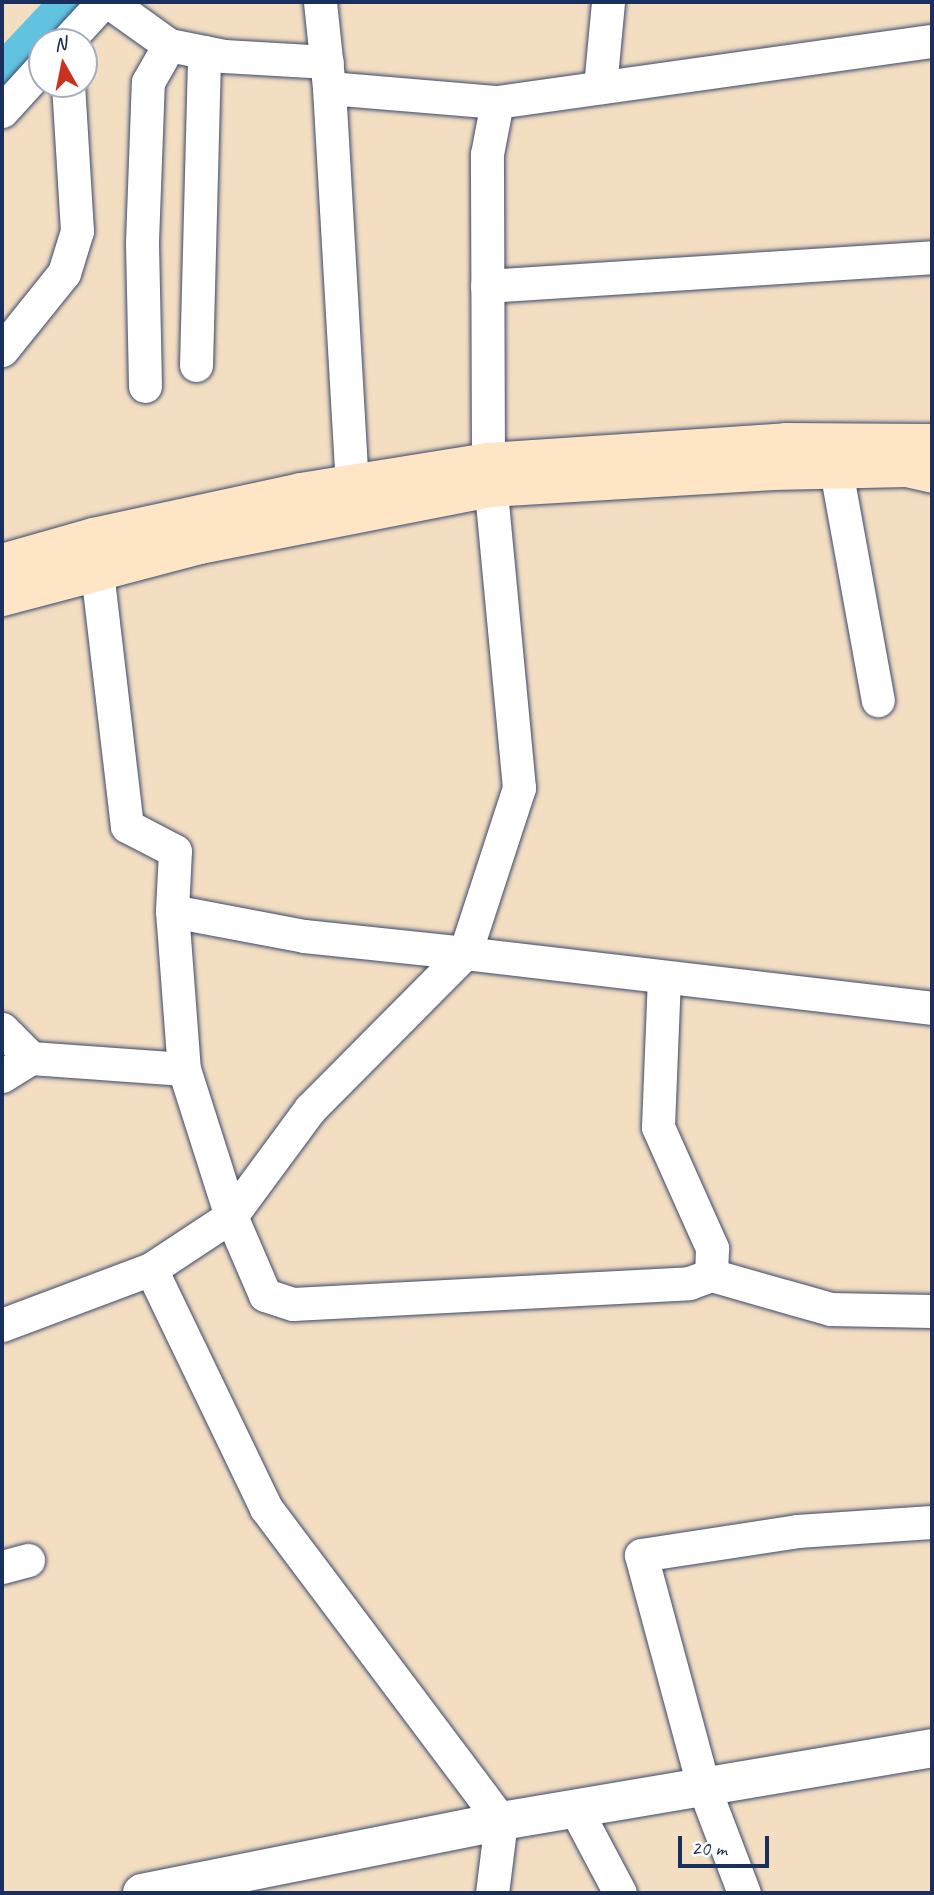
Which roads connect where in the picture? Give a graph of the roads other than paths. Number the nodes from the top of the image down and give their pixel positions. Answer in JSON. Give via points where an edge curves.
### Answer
{"nodes":[{"id":1,"x":103,"y":2,"type":"edge"},
{"id":2,"x":109,"y":2,"type":"edge"},
{"id":3,"x":320,"y":2,"type":"edge"},
{"id":4,"x":608,"y":2,"type":"edge"},
{"id":5,"x":79,"y":28,"type":"edge"},
{"id":6,"x":932,"y":41,"type":"edge"},
{"id":7,"x":169,"y":45,"type":"junction"},
{"id":8,"x":204,"y":52,"type":"junction"},
{"id":9,"x":328,"y":75,"type":"junction"},
{"id":10,"x":28,"y":82,"type":"edge"},
{"id":11,"x":600,"y":87,"type":"junction"},
{"id":12,"x":69,"y":98,"type":"edge"},
{"id":13,"x":497,"y":102,"type":"junction"},
{"id":14,"x":2,"y":111,"type":"edge"},
{"id":15,"x":932,"y":257,"type":"edge"},
{"id":16,"x":487,"y":286,"type":"junction"},
{"id":17,"x":2,"y":350,"type":"edge"},
{"id":18,"x":196,"y":365,"type":"dead end"},
{"id":19,"x":145,"y":386,"type":"dead end"},
{"id":20,"x":932,"y":443,"type":"edge"},
{"id":21,"x":836,"y":470,"type":"junction"},
{"id":22,"x":932,"y":474,"type":"edge"},
{"id":23,"x":489,"y":475,"type":"junction"},
{"id":24,"x":352,"y":484,"type":"junction"},
{"id":25,"x":95,"y":554,"type":"junction"},
{"id":26,"x":2,"y":566,"type":"edge"},
{"id":27,"x":878,"y":700,"type":"dead end"},
{"id":28,"x":172,"y":911,"type":"junction"},
{"id":29,"x":465,"y":953,"type":"junction"},
{"id":30,"x":664,"y":977,"type":"junction"},
{"id":31,"x":932,"y":1008,"type":"edge"},
{"id":32,"x":2,"y":1030,"type":"edge"},
{"id":33,"x":31,"y":1058,"type":"junction"},
{"id":34,"x":184,"y":1069,"type":"junction"},
{"id":35,"x":2,"y":1076,"type":"edge"},
{"id":36,"x":231,"y":1216,"type":"junction"},
{"id":37,"x":151,"y":1269,"type":"junction"},
{"id":38,"x":711,"y":1275,"type":"junction"},
{"id":39,"x":932,"y":1311,"type":"edge"},
{"id":40,"x":2,"y":1325,"type":"edge"},
{"id":41,"x":932,"y":1522,"type":"edge"},
{"id":42,"x":932,"y":1748,"type":"edge"},
{"id":43,"x":703,"y":1785,"type":"junction"},
{"id":44,"x":575,"y":1808,"type":"junction"},
{"id":45,"x":501,"y":1821,"type":"junction"},
{"id":46,"x":142,"y":1893,"type":"edge"},
{"id":47,"x":492,"y":1893,"type":"edge"},
{"id":48,"x":620,"y":1893,"type":"edge"},
{"id":49,"x":744,"y":1893,"type":"edge"}],
"edges":[{"from":1,"to":5,"type":"street"},
{"from":2,"to":7,"type":"street"},
{"from":3,"to":9,"type":"street"},
{"from":4,"to":11,"type":"street"},
{"from":6,"to":11,"type":"street"},
{"from":7,"to":8,"type":"street"},
{"from":7,"to":19,"type":"street","via":[[148,82],[142,242]]},
{"from":8,"to":9,"type":"street"},
{"from":8,"to":18,"type":"street"},
{"from":9,"to":13,"type":"street"},
{"from":9,"to":24,"type":"street"},
{"from":10,"to":14,"type":"street"},
{"from":11,"to":13,"type":"street"},
{"from":12,"to":17,"type":"street","via":[[78,230],[64,273]]},
{"from":13,"to":16,"type":"street","via":[[487,155]]},
{"from":15,"to":16,"type":"street"},
{"from":16,"to":23,"type":"street"},
{"from":20,"to":23,"type":"main road","via":[[786,442]]},
{"from":21,"to":22,"type":"main road","via":[[906,468]]},
{"from":21,"to":23,"type":"main road"},
{"from":21,"to":27,"type":"street"},
{"from":23,"to":24,"type":"main road"},
{"from":23,"to":25,"type":"main road","via":[[213,542]]},
{"from":23,"to":29,"type":"street","via":[[519,788]]},
{"from":24,"to":25,"type":"main road"},
{"from":25,"to":26,"type":"main road"},
{"from":25,"to":28,"type":"street","via":[[127,826],[175,851]]},
{"from":28,"to":29,"type":"street","via":[[304,936]]},
{"from":28,"to":34,"type":"street"},
{"from":29,"to":30,"type":"street"},
{"from":29,"to":36,"type":"street","via":[[310,1109]]},
{"from":30,"to":31,"type":"street"},
{"from":30,"to":38,"type":"street","via":[[659,1127],[712,1248]]},
{"from":32,"to":33,"type":"street"},
{"from":33,"to":34,"type":"street"},
{"from":33,"to":35,"type":"street"},
{"from":34,"to":36,"type":"street"},
{"from":36,"to":37,"type":"street"},
{"from":36,"to":38,"type":"street","via":[[265,1295],[293,1304],[689,1283]]},
{"from":37,"to":40,"type":"street"},
{"from":37,"to":45,"type":"street","via":[[266,1508]]},
{"from":38,"to":39,"type":"street","via":[[830,1309]]},
{"from":41,"to":43,"type":"street","via":[[797,1531],[641,1555]]},
{"from":42,"to":43,"type":"street"},
{"from":43,"to":44,"type":"street"},
{"from":43,"to":49,"type":"street"},
{"from":44,"to":45,"type":"street"},
{"from":44,"to":48,"type":"street"},
{"from":45,"to":46,"type":"street"},
{"from":45,"to":47,"type":"street"}]}
